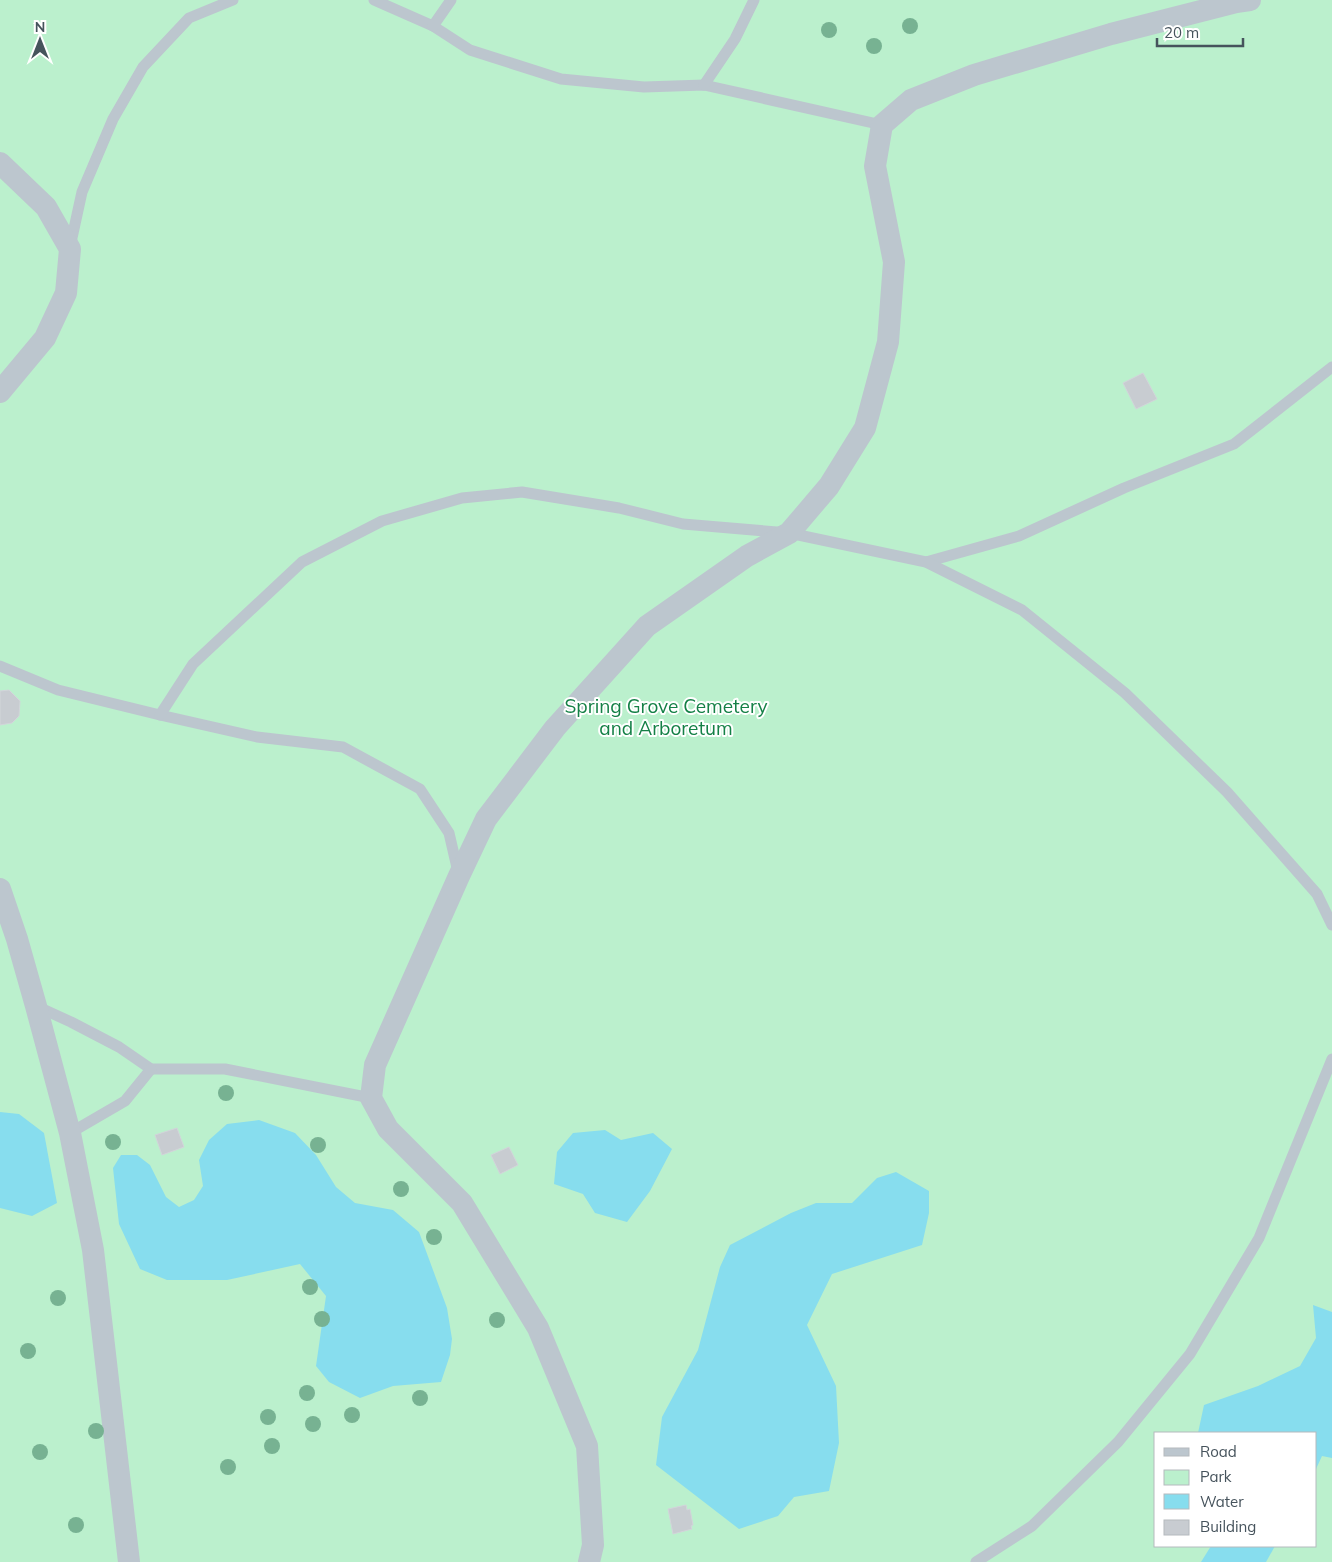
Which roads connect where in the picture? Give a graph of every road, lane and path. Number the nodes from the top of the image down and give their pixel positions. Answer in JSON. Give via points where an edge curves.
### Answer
{"nodes":[{"id":1,"x":233,"y":0,"type":"edge"},
{"id":2,"x":374,"y":0,"type":"edge"},
{"id":3,"x":451,"y":0,"type":"edge"},
{"id":4,"x":754,"y":0,"type":"edge"},
{"id":5,"x":1250,"y":0,"type":"edge"},
{"id":6,"x":432,"y":26,"type":"junction"},
{"id":7,"x":704,"y":85,"type":"junction"},
{"id":8,"x":882,"y":125,"type":"junction"},
{"id":9,"x":0,"y":163,"type":"edge"},
{"id":10,"x":70,"y":249,"type":"junction"},
{"id":11,"x":1332,"y":368,"type":"edge"},
{"id":12,"x":0,"y":392,"type":"edge"},
{"id":13,"x":788,"y":533,"type":"junction"},
{"id":14,"x":926,"y":562,"type":"junction"},
{"id":15,"x":0,"y":666,"type":"edge"},
{"id":16,"x":160,"y":715,"type":"junction"},
{"id":17,"x":459,"y":876,"type":"junction"},
{"id":18,"x":0,"y":889,"type":"edge"},
{"id":19,"x":1332,"y":925,"type":"edge"},
{"id":20,"x":36,"y":1006,"type":"junction"},
{"id":21,"x":1332,"y":1059,"type":"edge"},
{"id":22,"x":151,"y":1069,"type":"junction"},
{"id":23,"x":371,"y":1098,"type":"junction"},
{"id":24,"x":70,"y":1133,"type":"junction"},
{"id":25,"x":129,"y":1562,"type":"edge"},
{"id":26,"x":589,"y":1562,"type":"edge"},
{"id":27,"x":976,"y":1562,"type":"edge"}],
"edges":[{"from":1,"to":10,"type":"lane","via":[[189,18],[143,66],[113,119],[82,192]]},
{"from":2,"to":6,"type":"lane"},
{"from":3,"to":6,"type":"lane"},
{"from":4,"to":7,"type":"lane","via":[[735,39]]},
{"from":5,"to":8,"type":"street","via":[[1111,34],[974,75],[911,100]]},
{"from":6,"to":7,"type":"lane","via":[[470,50],[561,79],[644,87]]},
{"from":7,"to":8,"type":"lane"},
{"from":8,"to":13,"type":"street","via":[[875,166],[894,262],[888,342],[865,428],[829,486]]},
{"from":9,"to":10,"type":"street","via":[[46,207]]},
{"from":10,"to":12,"type":"street","via":[[66,293],[46,338]]},
{"from":11,"to":14,"type":"lane","via":[[1234,444],[1124,488],[1019,536]]},
{"from":13,"to":14,"type":"lane"},
{"from":13,"to":16,"type":"lane","via":[[682,524],[619,508],[522,492],[462,498],[382,521],[302,562],[192,664]]},
{"from":13,"to":17,"type":"street","via":[[747,556],[648,626],[554,728],[486,819]]},
{"from":14,"to":19,"type":"lane","via":[[1022,610],[1125,693],[1228,792],[1317,894]]},
{"from":15,"to":16,"type":"lane","via":[[58,690]]},
{"from":16,"to":17,"type":"lane","via":[[257,737],[343,747],[420,789],[449,833]]},
{"from":17,"to":23,"type":"street","via":[[375,1065]]},
{"from":18,"to":20,"type":"street"},
{"from":20,"to":22,"type":"lane","via":[[119,1047]]},
{"from":20,"to":24,"type":"street"},
{"from":21,"to":27,"type":"lane","via":[[1259,1238],[1190,1354],[1118,1442],[1032,1526]]},
{"from":22,"to":23,"type":"lane","via":[[225,1069]]},
{"from":22,"to":24,"type":"lane","via":[[125,1101]]},
{"from":23,"to":26,"type":"street","via":[[388,1130],[462,1203],[538,1328],[587,1446],[593,1545]]},
{"from":24,"to":25,"type":"street","via":[[92,1250]]}]}
